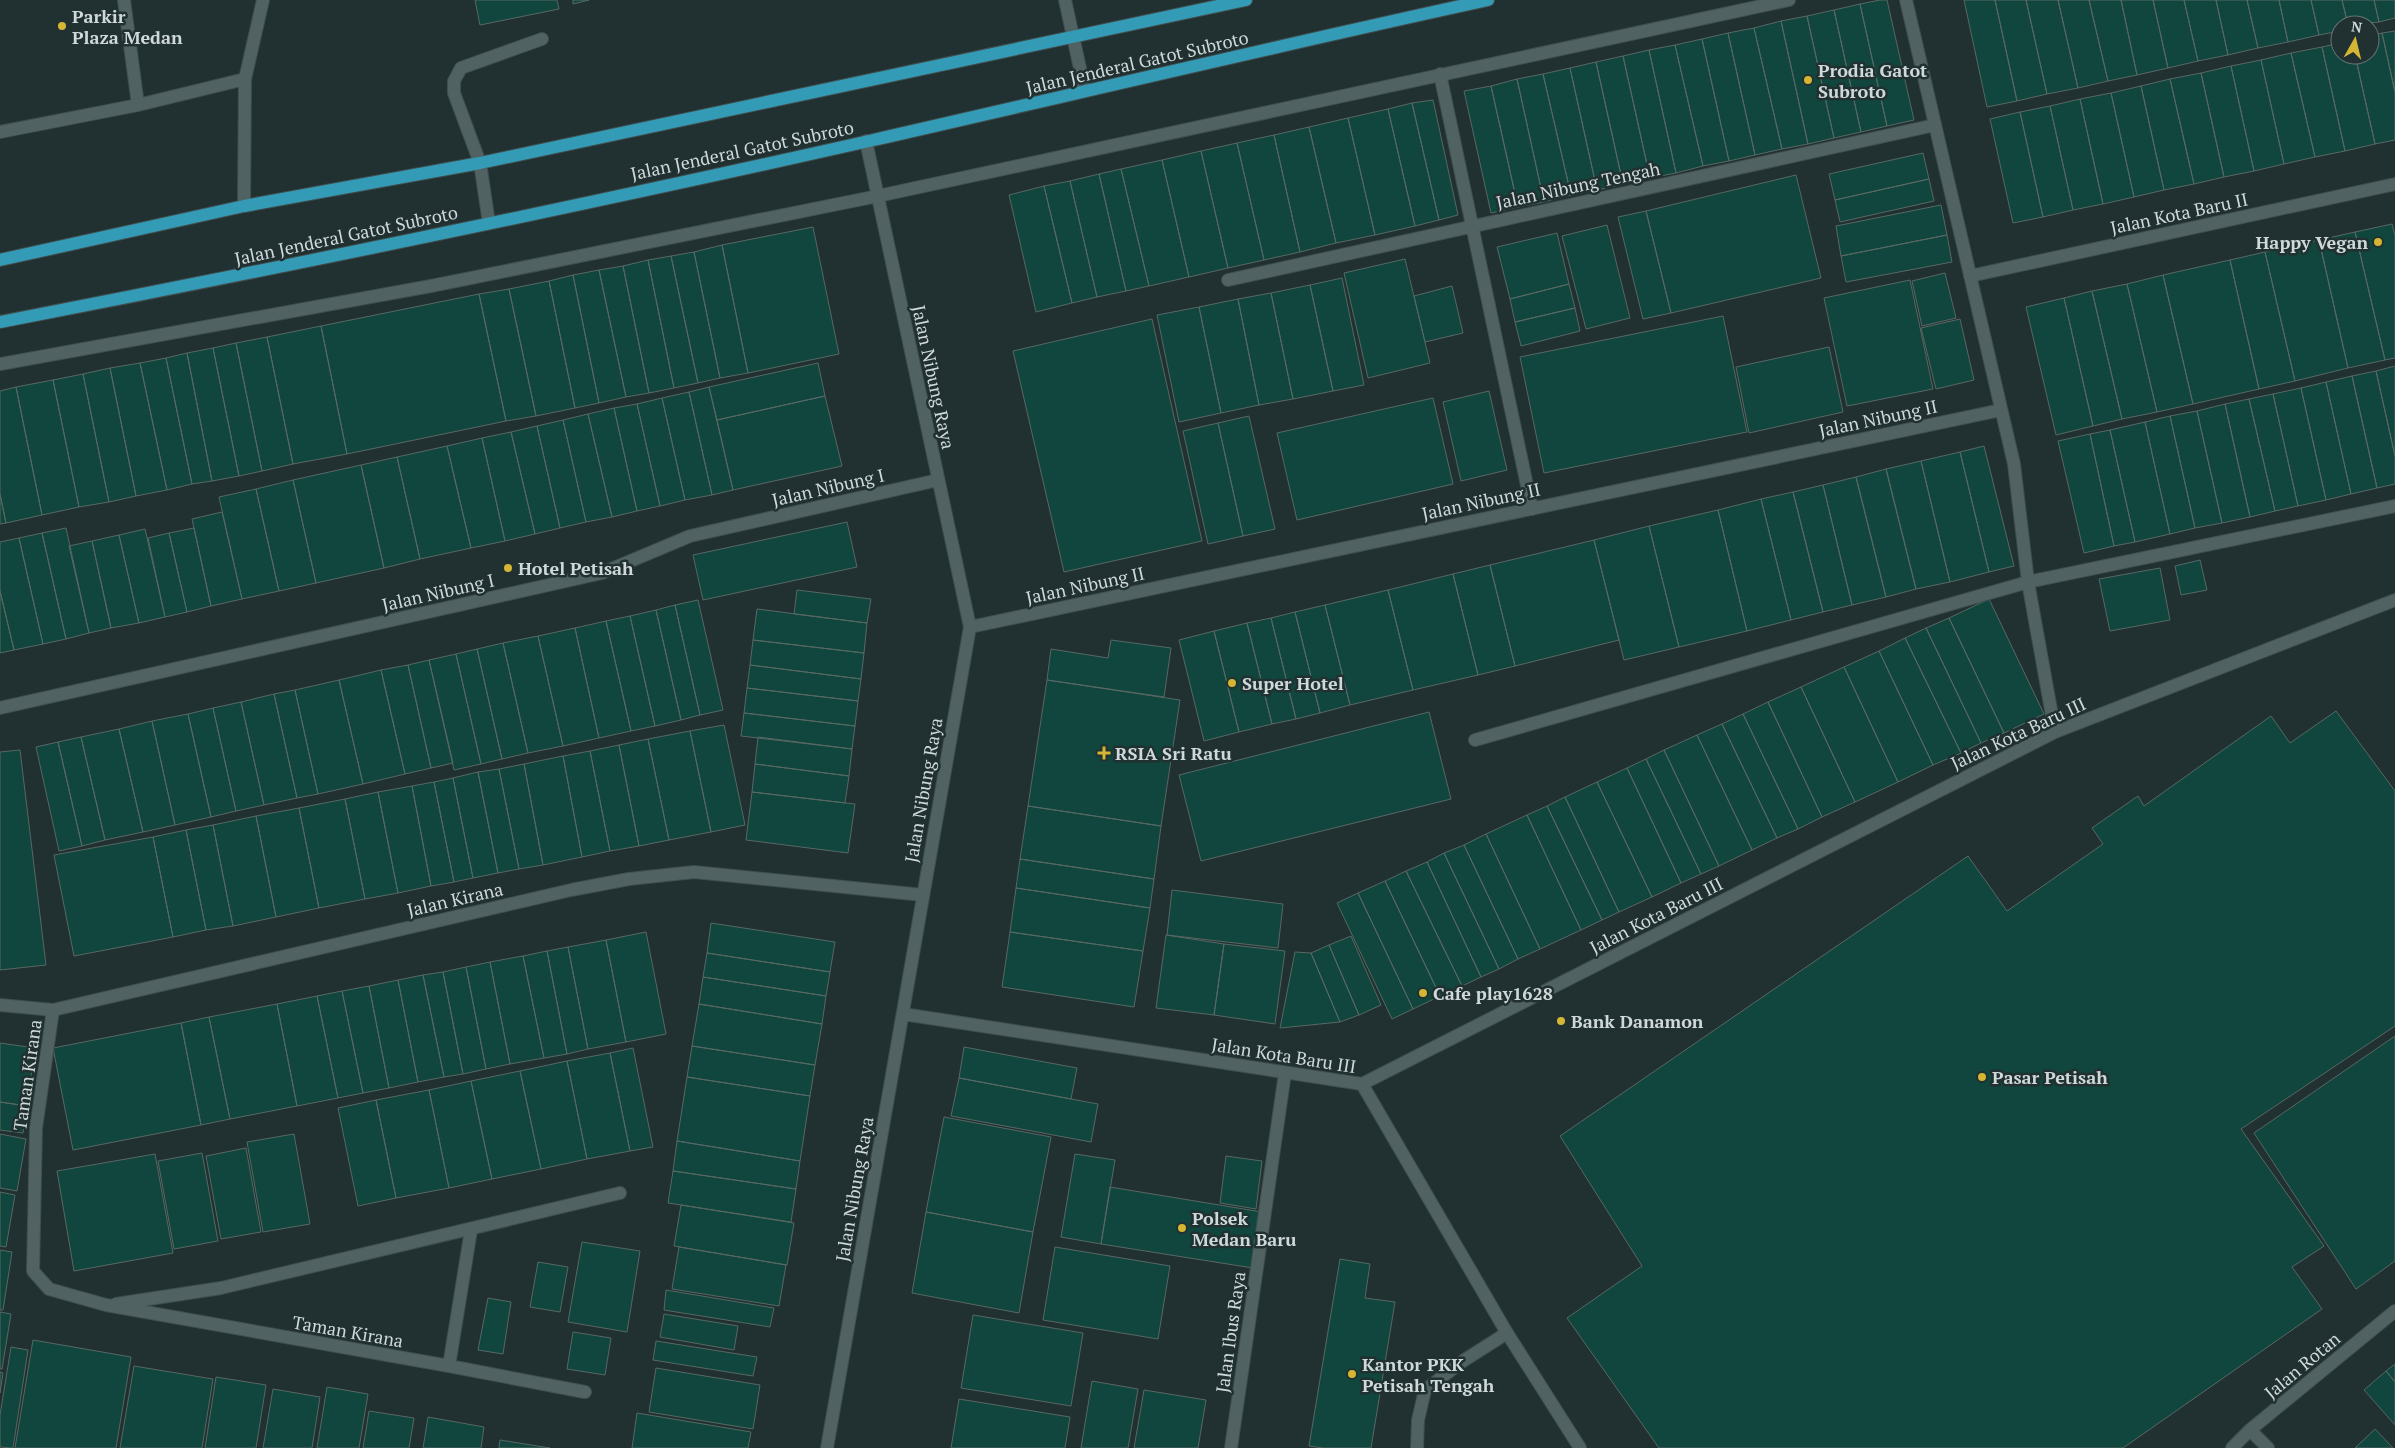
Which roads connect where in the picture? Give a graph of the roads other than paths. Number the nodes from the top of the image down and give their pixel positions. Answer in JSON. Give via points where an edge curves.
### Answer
{"nodes":[{"id":1,"x":124,"y":0,"type":"edge"},
{"id":2,"x":262,"y":0,"type":"edge"},
{"id":3,"x":1065,"y":0,"type":"edge"},
{"id":4,"x":1246,"y":0,"type":"edge"},
{"id":5,"x":1488,"y":0,"type":"edge"},
{"id":6,"x":1789,"y":0,"type":"edge"},
{"id":7,"x":1906,"y":0,"type":"edge"},
{"id":8,"x":1073,"y":36,"type":"junction"},
{"id":9,"x":542,"y":39,"type":"dead end"},
{"id":10,"x":1440,"y":74,"type":"junction"},
{"id":11,"x":245,"y":79,"type":"junction"},
{"id":12,"x":1085,"y":91,"type":"junction"},
{"id":13,"x":138,"y":105,"type":"junction"},
{"id":14,"x":1934,"y":124,"type":"junction"},
{"id":15,"x":0,"y":132,"type":"edge"},
{"id":16,"x":866,"y":141,"type":"junction"},
{"id":17,"x":480,"y":163,"type":"junction"},
{"id":18,"x":2395,"y":184,"type":"edge"},
{"id":19,"x":878,"y":196,"type":"junction"},
{"id":20,"x":244,"y":206,"type":"junction"},
{"id":21,"x":490,"y":223,"type":"junction"},
{"id":22,"x":1472,"y":226,"type":"junction"},
{"id":23,"x":0,"y":260,"type":"edge"},
{"id":24,"x":1970,"y":276,"type":"junction"},
{"id":25,"x":1228,"y":280,"type":"dead end"},
{"id":26,"x":0,"y":322,"type":"edge"},
{"id":27,"x":0,"y":364,"type":"edge"},
{"id":28,"x":2001,"y":410,"type":"junction"},
{"id":29,"x":938,"y":480,"type":"junction"},
{"id":30,"x":2395,"y":506,"type":"edge"},
{"id":31,"x":1532,"y":509,"type":"junction"},
{"id":32,"x":2028,"y":582,"type":"junction"},
{"id":33,"x":2395,"y":600,"type":"edge"},
{"id":34,"x":970,"y":627,"type":"junction"},
{"id":35,"x":0,"y":708,"type":"edge"},
{"id":36,"x":2055,"y":732,"type":"junction"},
{"id":37,"x":1475,"y":740,"type":"dead end"},
{"id":38,"x":922,"y":895,"type":"junction"},
{"id":39,"x":0,"y":1005,"type":"edge"},
{"id":40,"x":53,"y":1010,"type":"junction"},
{"id":41,"x":902,"y":1014,"type":"junction"},
{"id":42,"x":1284,"y":1073,"type":"junction"},
{"id":43,"x":1362,"y":1084,"type":"junction"},
{"id":44,"x":620,"y":1194,"type":"dead end"},
{"id":45,"x":471,"y":1230,"type":"junction"},
{"id":46,"x":106,"y":1306,"type":"junction"},
{"id":47,"x":2395,"y":1311,"type":"edge"},
{"id":48,"x":1507,"y":1333,"type":"junction"},
{"id":49,"x":449,"y":1366,"type":"junction"},
{"id":50,"x":585,"y":1392,"type":"dead end"},
{"id":51,"x":2250,"y":1430,"type":"junction"},
{"id":52,"x":827,"y":1448,"type":"edge"},
{"id":53,"x":1230,"y":1448,"type":"edge"},
{"id":54,"x":1417,"y":1448,"type":"edge"},
{"id":55,"x":1580,"y":1448,"type":"edge"},
{"id":56,"x":2232,"y":1448,"type":"edge"},
{"id":57,"x":2268,"y":1448,"type":"edge"}],
"edges":[{"from":1,"to":13,"type":"street"},
{"from":2,"to":11,"type":"street"},
{"from":3,"to":8,"type":"street"},
{"from":4,"to":8,"type":"main road","name":"Jalan Jenderal Gatot Subroto"},
{"from":5,"to":12,"type":"main road","name":"Jalan Jenderal Gatot Subroto"},
{"from":6,"to":10,"type":"street"},
{"from":7,"to":14,"type":"street"},
{"from":8,"to":12,"type":"street"},
{"from":8,"to":17,"type":"main road","name":"Jalan Jenderal Gatot Subroto"},
{"from":9,"to":17,"type":"street","via":[[461,68],[454,81],[454,93]]},
{"from":10,"to":19,"type":"street"},
{"from":10,"to":22,"type":"street"},
{"from":11,"to":13,"type":"street"},
{"from":11,"to":20,"type":"street"},
{"from":12,"to":16,"type":"main road","name":"Jalan Jenderal Gatot Subroto"},
{"from":13,"to":15,"type":"street"},
{"from":14,"to":22,"type":"street","name":"Jalan Nibung Tengah"},
{"from":14,"to":24,"type":"street"},
{"from":16,"to":19,"type":"street","name":"Jalan Nibung Raya"},
{"from":16,"to":21,"type":"main road","name":"Jalan Jenderal Gatot Subroto"},
{"from":17,"to":20,"type":"main road","name":"Jalan Jenderal Gatot Subroto"},
{"from":17,"to":21,"type":"street"},
{"from":18,"to":24,"type":"street","name":"Jalan Kota Baru II"},
{"from":19,"to":27,"type":"street","via":[[431,286]]},
{"from":19,"to":29,"type":"street","name":"Jalan Nibung Raya"},
{"from":20,"to":23,"type":"main road","name":"Jalan Jenderal Gatot Subroto"},
{"from":21,"to":26,"type":"main road","name":"Jalan Jenderal Gatot Subroto"},
{"from":22,"to":25,"type":"street","name":"Jalan Nibung Tengah"},
{"from":22,"to":31,"type":"street"},
{"from":24,"to":28,"type":"street"},
{"from":28,"to":31,"type":"street","name":"Jalan Nibung II"},
{"from":28,"to":32,"type":"street","via":[[2014,464]]},
{"from":29,"to":34,"type":"street","name":"Jalan Nibung Raya"},
{"from":29,"to":35,"type":"street","name":"Jalan Nibung I","via":[[690,536],[602,573]]},
{"from":30,"to":32,"type":"street"},
{"from":31,"to":34,"type":"street","name":"Jalan Nibung II"},
{"from":32,"to":36,"type":"street"},
{"from":32,"to":37,"type":"street"},
{"from":33,"to":36,"type":"street","name":"Jalan Kota Baru III"},
{"from":34,"to":38,"type":"street","name":"Jalan Nibung Raya"},
{"from":36,"to":43,"type":"street","name":"Jalan Kota Baru III"},
{"from":38,"to":40,"type":"street","name":"Jalan Kirana","via":[[694,872],[629,879]]},
{"from":38,"to":41,"type":"street","name":"Jalan Nibung Raya"},
{"from":39,"to":40,"type":"street","name":"Jalan Kirana"},
{"from":40,"to":46,"type":"street","name":"Taman Kirana","via":[[36,1128],[33,1271],[49,1289]]},
{"from":41,"to":42,"type":"street","name":"Jalan Kota Baru III"},
{"from":41,"to":52,"type":"street","name":"Jalan Nibung Raya"},
{"from":42,"to":43,"type":"street","name":"Jalan Kota Baru III"},
{"from":42,"to":53,"type":"street","name":"Jalan Ibus Raya"},
{"from":43,"to":48,"type":"street"},
{"from":44,"to":45,"type":"street","name":"Taman Kirana"},
{"from":45,"to":46,"type":"street","name":"Taman Kirana","via":[[221,1288]]},
{"from":45,"to":49,"type":"street"},
{"from":46,"to":49,"type":"street","name":"Taman Kirana"},
{"from":47,"to":51,"type":"street","name":"Jalan Rotan"},
{"from":48,"to":54,"type":"street","via":[[1425,1390],[1420,1402]]},
{"from":48,"to":55,"type":"street"},
{"from":49,"to":50,"type":"street","name":"Taman Kirana"},
{"from":51,"to":56,"type":"street","name":"Jalan Rotan"},
{"from":51,"to":57,"type":"street"}]}
